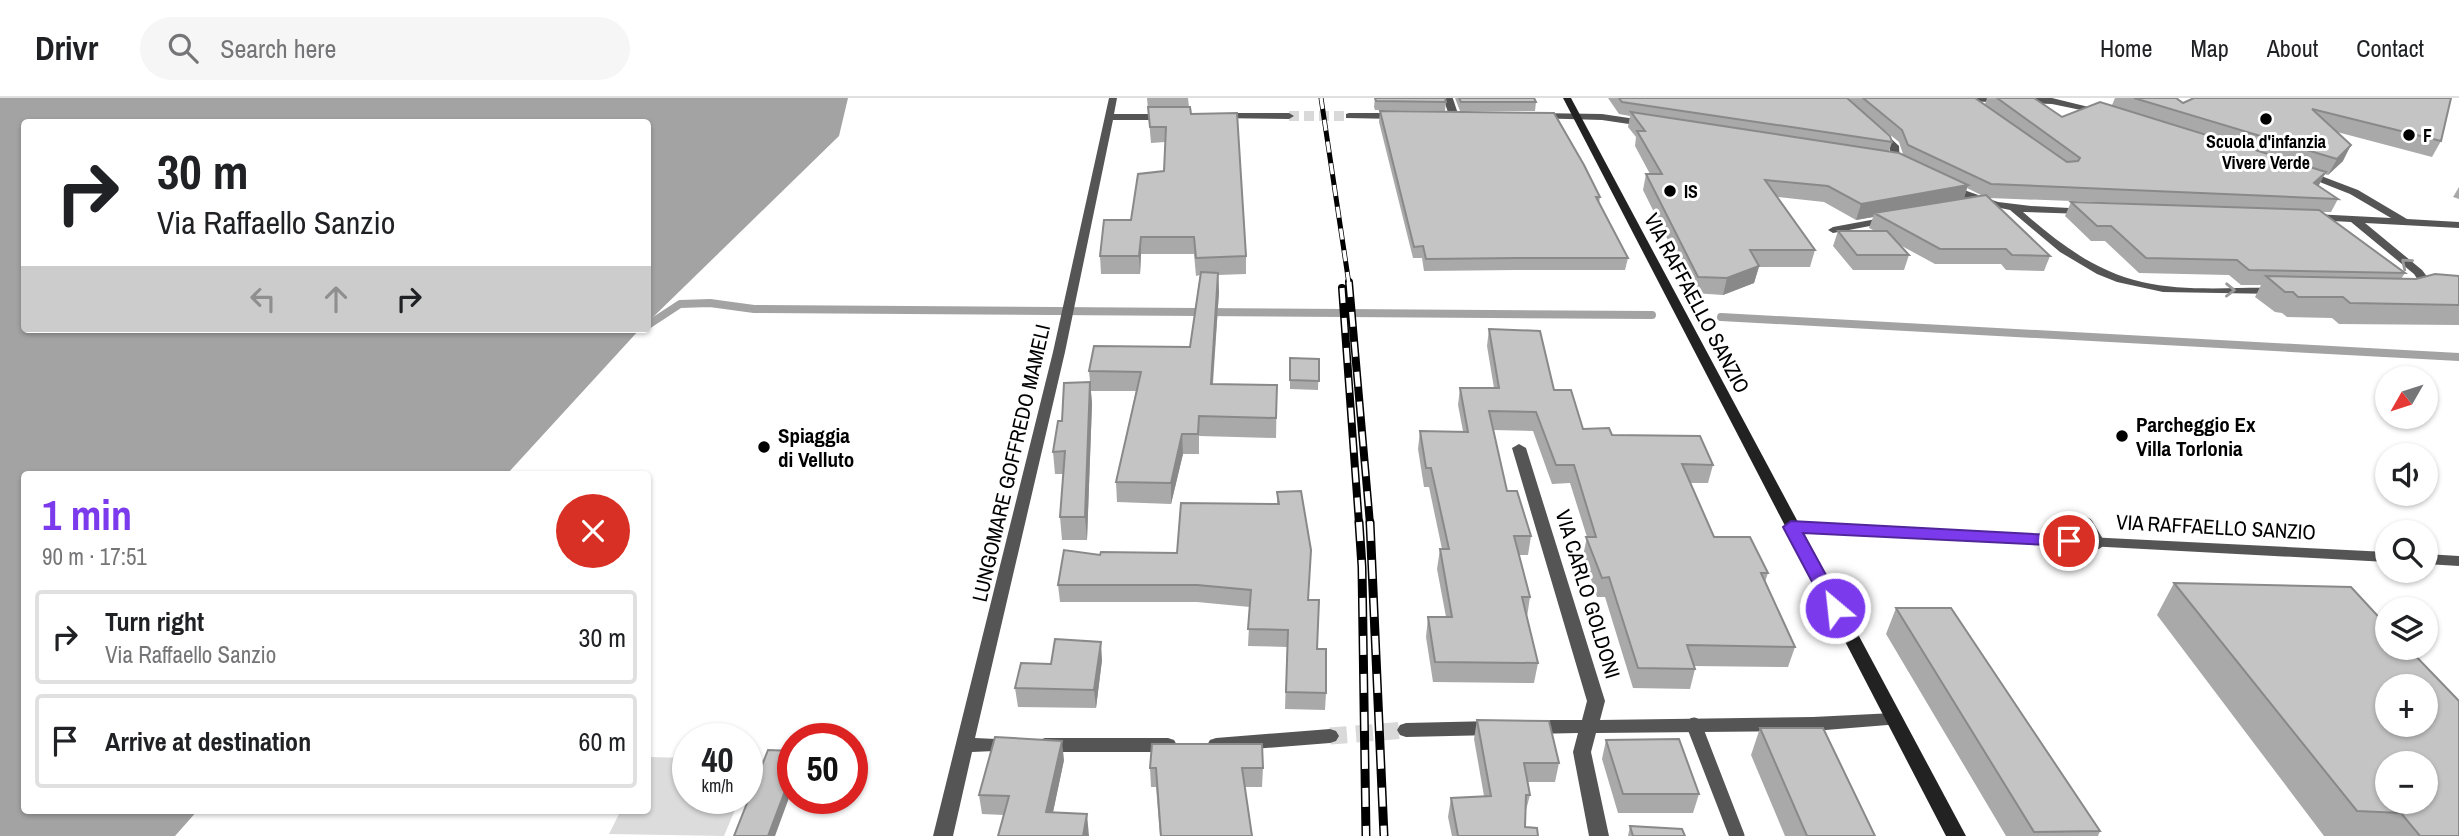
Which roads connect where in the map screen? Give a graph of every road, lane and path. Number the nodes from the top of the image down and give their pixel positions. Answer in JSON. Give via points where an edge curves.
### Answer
{"nodes":[{"id":1,"x":1112,"y":98,"type":"edge"},
{"id":2,"x":1448,"y":98,"type":"edge"},
{"id":3,"x":1567,"y":98,"type":"edge"},
{"id":4,"x":1963,"y":98,"type":"edge"},
{"id":5,"x":2053,"y":99,"type":"edge"},
{"id":6,"x":1977,"y":106,"type":"edge"},
{"id":7,"x":2115,"y":115,"type":"edge"},
{"id":8,"x":1206,"y":116,"type":"edge"},
{"id":9,"x":1289,"y":116,"type":"tunnel mouth"},
{"id":10,"x":1349,"y":116,"type":"tunnel mouth"},
{"id":11,"x":1402,"y":116,"type":"edge"},
{"id":12,"x":1441,"y":116,"type":"edge"},
{"id":13,"x":1454,"y":116,"type":"junction"},
{"id":14,"x":1467,"y":116,"type":"edge"},
{"id":15,"x":1529,"y":116,"type":"edge"},
{"id":16,"x":1577,"y":116,"type":"junction"},
{"id":17,"x":1110,"y":117,"type":"junction"},
{"id":18,"x":1179,"y":117,"type":"edge"},
{"id":19,"x":1866,"y":122,"type":"edge"},
{"id":20,"x":1661,"y":126,"type":"edge"},
{"id":21,"x":1884,"y":159,"type":"edge"},
{"id":22,"x":1897,"y":162,"type":"junction"},
{"id":23,"x":1909,"y":168,"type":"edge"},
{"id":24,"x":2293,"y":170,"type":"edge"},
{"id":25,"x":1934,"y":181,"type":"edge"},
{"id":26,"x":1982,"y":203,"type":"junction"},
{"id":27,"x":1955,"y":208,"type":"edge"},
{"id":28,"x":2014,"y":209,"type":"junction"},
{"id":29,"x":2095,"y":211,"type":"edge"},
{"id":30,"x":2300,"y":216,"type":"edge"},
{"id":31,"x":1901,"y":218,"type":"edge"},
{"id":32,"x":2354,"y":219,"type":"junction"},
{"id":33,"x":2403,"y":222,"type":"junction"},
{"id":34,"x":2459,"y":225,"type":"edge"},
{"id":35,"x":1833,"y":230,"type":"dead end"},
{"id":36,"x":2283,"y":291,"type":"edge"},
{"id":37,"x":2404,"y":294,"type":"edge"},
{"id":38,"x":1519,"y":448,"type":"dead end"},
{"id":39,"x":2086,"y":525,"type":"dead end"},
{"id":40,"x":1791,"y":527,"type":"junction"},
{"id":41,"x":2096,"y":542,"type":"junction"},
{"id":42,"x":2375,"y":556,"type":"edge"},
{"id":43,"x":2438,"y":560,"type":"edge"},
{"id":44,"x":2459,"y":561,"type":"edge"},
{"id":45,"x":1894,"y":719,"type":"junction"},
{"id":46,"x":1590,"y":725,"type":"junction"},
{"id":47,"x":1694,"y":725,"type":"junction"},
{"id":48,"x":1406,"y":730,"type":"tunnel mouth"},
{"id":49,"x":1330,"y":736,"type":"tunnel mouth"},
{"id":50,"x":966,"y":745,"type":"junction"},
{"id":51,"x":943,"y":836,"type":"edge"},
{"id":52,"x":1599,"y":836,"type":"edge"},
{"id":53,"x":1737,"y":836,"type":"edge"},
{"id":54,"x":1956,"y":836,"type":"edge"}],
"edges":[{"from":1,"to":17,"type":"street","name":"LUNGOMARE GOFFREDO MAMELI"},
{"from":2,"to":13,"type":"lane"},
{"from":3,"to":16,"type":"main road","name":"VIA RAFFAELLO SANZIO"},
{"from":4,"to":5,"type":"street"},
{"from":4,"to":6,"type":"street"},
{"from":5,"to":7,"type":"street"},
{"from":8,"to":9,"type":"street"},
{"from":10,"to":11,"type":"street"},
{"from":12,"to":13,"type":"street"},
{"from":13,"to":14,"type":"street"},
{"from":15,"to":16,"type":"street"},
{"from":16,"to":20,"type":"street"},
{"from":16,"to":40,"type":"main road","name":"VIA RAFFAELLO SANZIO"},
{"from":17,"to":18,"type":"street"},
{"from":17,"to":50,"type":"street","name":"LUNGOMARE GOFFREDO MAMELI"},
{"from":19,"to":22,"type":"street","via":[[1894,146]]},
{"from":21,"to":22,"type":"street"},
{"from":22,"to":23,"type":"street"},
{"from":24,"to":33,"type":"street","via":[[2354,192]]},
{"from":25,"to":26,"type":"street"},
{"from":26,"to":27,"type":"street"},
{"from":26,"to":28,"type":"street"},
{"from":28,"to":29,"type":"street"},
{"from":28,"to":36,"type":"street","one_way":true,"via":[[2090,268],[2128,282],[2162,289]]},
{"from":30,"to":32,"type":"street"},
{"from":31,"to":35,"type":"street"},
{"from":32,"to":33,"type":"street"},
{"from":37,"to":32,"type":"street","one_way":true,"via":[[2426,283]]},
{"from":33,"to":34,"type":"street"},
{"from":38,"to":46,"type":"street","name":"VIA CARLO GOLDONI","via":[[1596,701]]},
{"from":39,"to":41,"type":"lane"},
{"from":40,"to":41,"type":"street","name":"VIA RAFFAELLO SANZIO"},
{"from":40,"to":45,"type":"main road","name":"VIA RAFFAELLO SANZIO"},
{"from":41,"to":42,"type":"street","name":"VIA RAFFAELLO SANZIO"},
{"from":43,"to":44,"type":"street"},
{"from":45,"to":47,"type":"street"},
{"from":45,"to":54,"type":"main road","name":"VIA RAFFAELLO SANZIO"},
{"from":46,"to":47,"type":"street"},
{"from":46,"to":48,"type":"street"},
{"from":46,"to":52,"type":"street","name":"VIA CARLO GOLDONI","via":[[1582,752]]},
{"from":47,"to":53,"type":"lane"},
{"from":49,"to":50,"type":"street","via":[[1194,745]]},
{"from":50,"to":51,"type":"street","name":"LUNGOMARE GOFFREDO MAMELI"}]}
